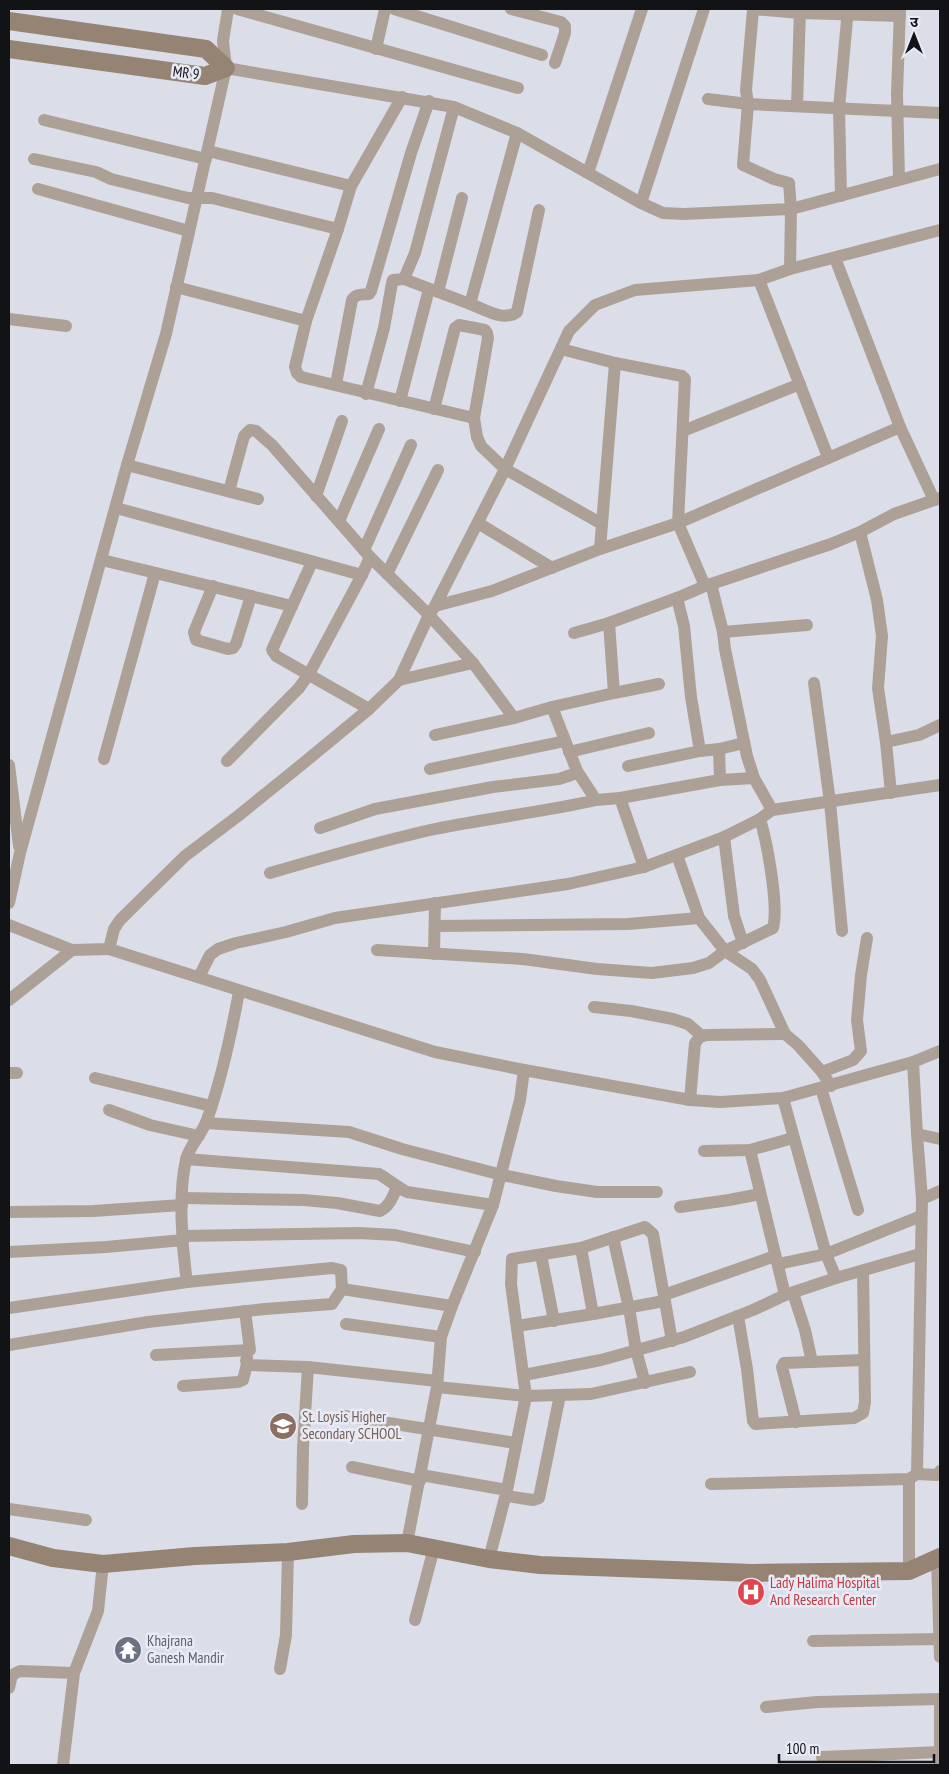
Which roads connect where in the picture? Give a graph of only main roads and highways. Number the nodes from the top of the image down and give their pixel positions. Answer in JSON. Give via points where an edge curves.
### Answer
{"nodes":[{"id":1,"x":9,"y":21,"type":"edge"},
{"id":2,"x":9,"y":49,"type":"edge"},
{"id":3,"x":9,"y":1546,"type":"edge"},
{"id":4,"x":939,"y":1558,"type":"edge"}],
"edges":[{"from":1,"to":2,"type":"main road","name":"MR 9","via":[[206,49],[226,68],[204,76]]},
{"from":3,"to":4,"type":"main road","via":[[53,1558],[103,1564],[288,1552],[354,1544],[407,1543],[540,1566],[743,1573],[909,1571]]}]}
